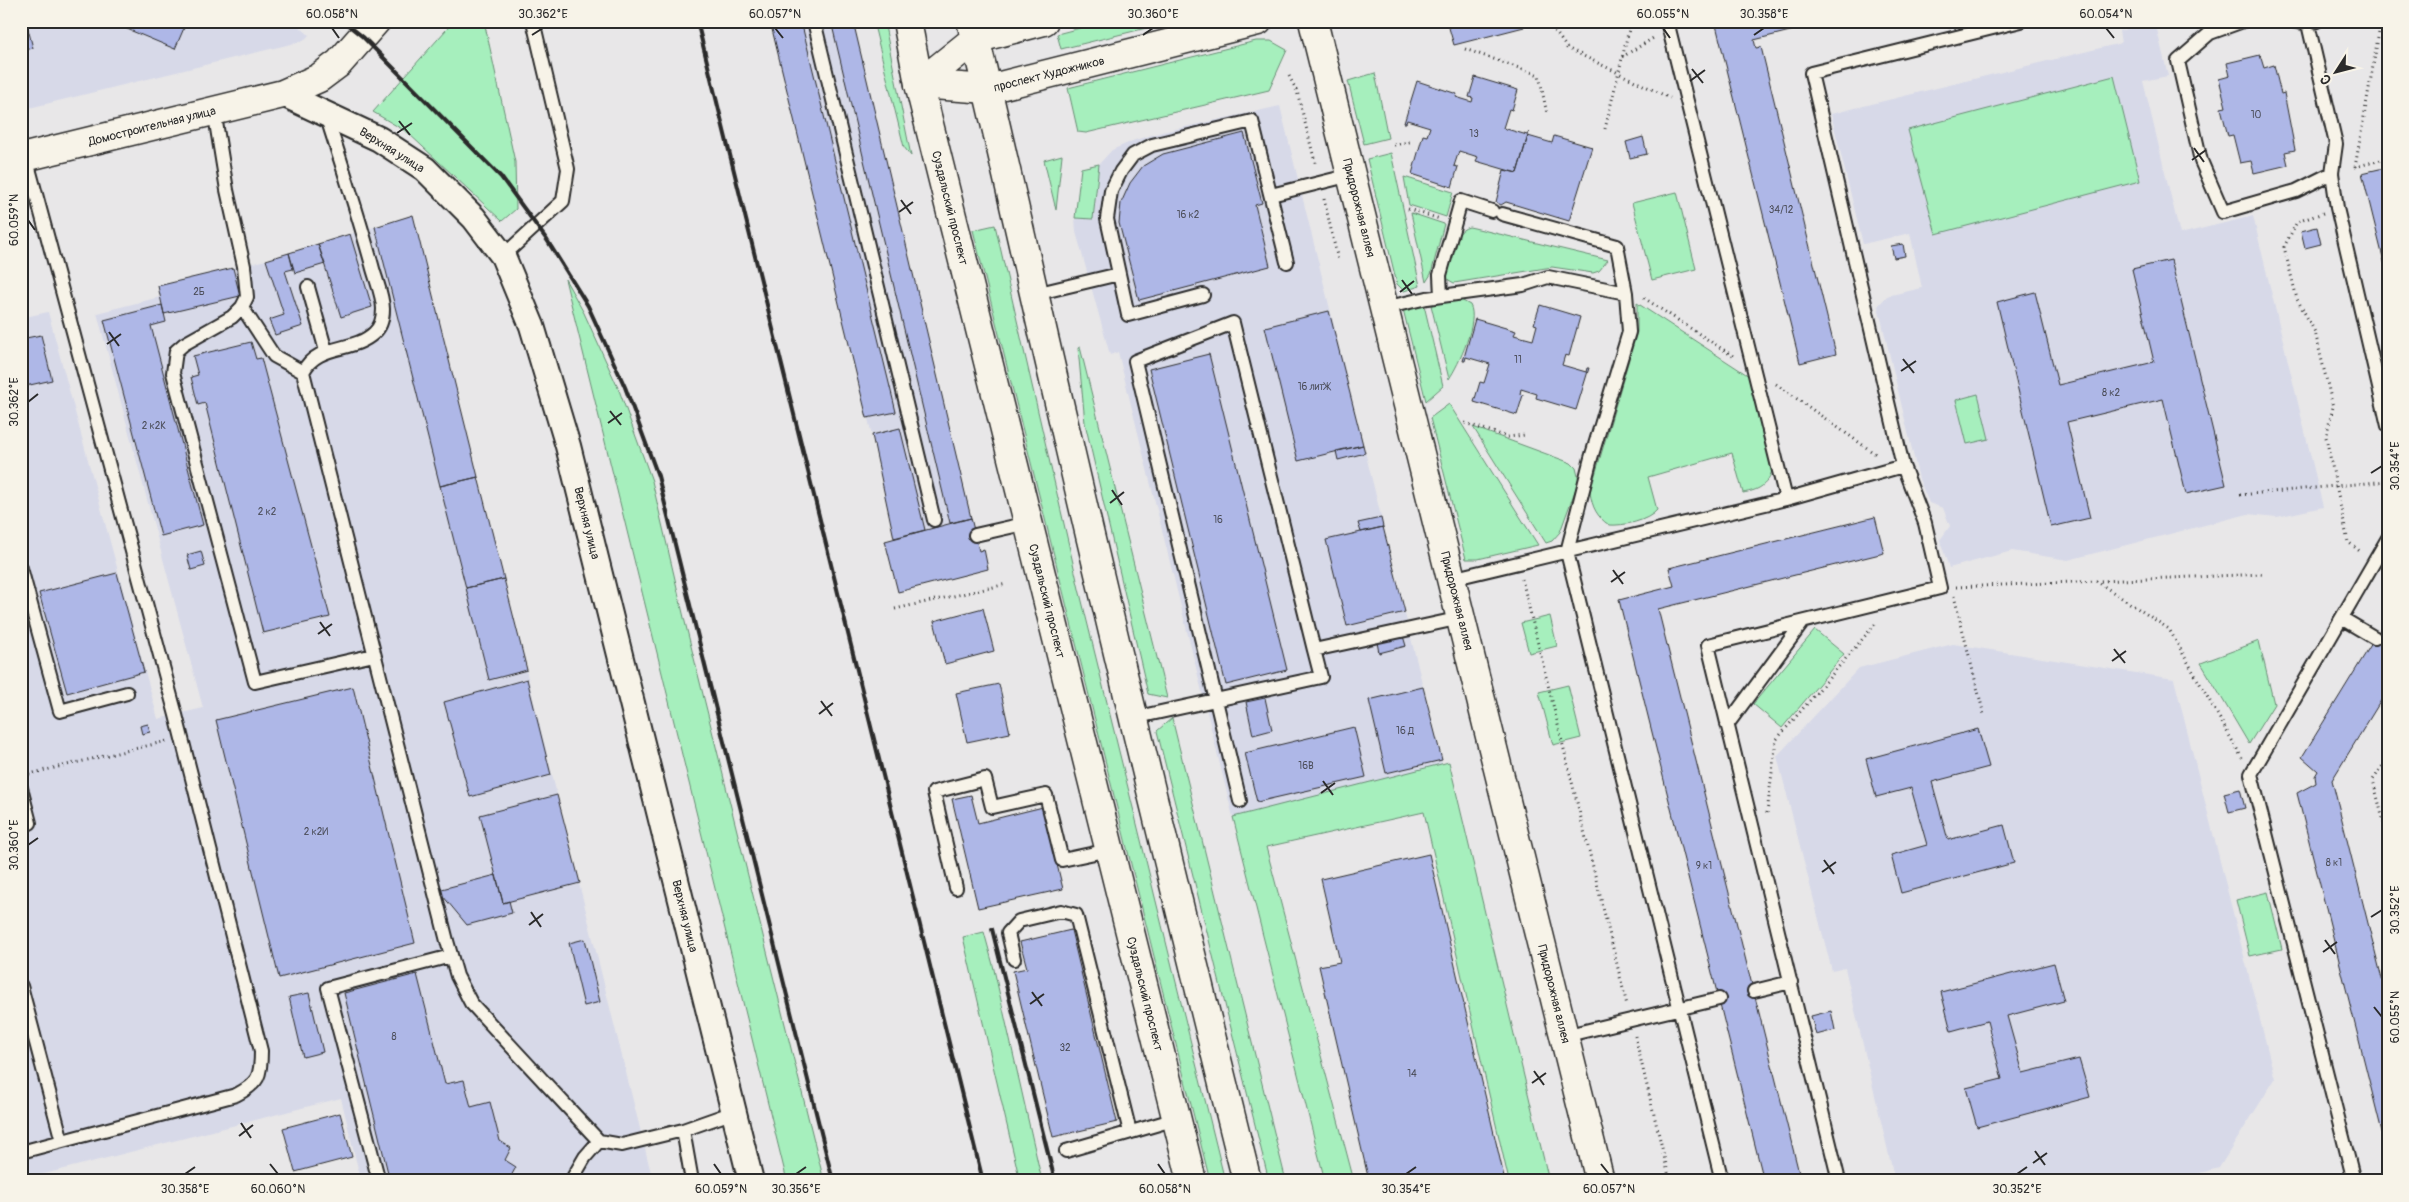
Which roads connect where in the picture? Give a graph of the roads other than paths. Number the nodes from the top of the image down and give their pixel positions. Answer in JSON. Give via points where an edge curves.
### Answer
{"nodes":[{"id":1,"x":376,"y":21,"type":"edge"},
{"id":2,"x":533,"y":21,"type":"edge"},
{"id":3,"x":814,"y":21,"type":"edge"},
{"id":4,"x":907,"y":21,"type":"edge"},
{"id":5,"x":1044,"y":21,"type":"edge"},
{"id":6,"x":1258,"y":21,"type":"edge"},
{"id":7,"x":1313,"y":21,"type":"edge"},
{"id":8,"x":2021,"y":21,"type":"edge"},
{"id":9,"x":2243,"y":21,"type":"edge"},
{"id":10,"x":2292,"y":21,"type":"edge"},
{"id":11,"x":2312,"y":22,"type":"edge"},
{"id":12,"x":1668,"y":25,"type":"edge"},
{"id":13,"x":973,"y":30,"type":"edge"},
{"id":14,"x":920,"y":84,"type":"junction"},
{"id":15,"x":988,"y":89,"type":"junction"},
{"id":16,"x":283,"y":94,"type":"junction"},
{"id":17,"x":214,"y":110,"type":"junction"},
{"id":18,"x":326,"y":114,"type":"junction"},
{"id":19,"x":24,"y":157,"type":"edge"},
{"id":20,"x":2332,"y":173,"type":"junction"},
{"id":21,"x":1351,"y":175,"type":"junction"},
{"id":22,"x":1271,"y":195,"type":"junction"},
{"id":23,"x":503,"y":256,"type":"junction"},
{"id":24,"x":1287,"y":262,"type":"dead end"},
{"id":25,"x":1119,"y":274,"type":"junction"},
{"id":26,"x":308,"y":287,"type":"dead end"},
{"id":27,"x":1626,"y":293,"type":"junction"},
{"id":28,"x":1035,"y":294,"type":"junction"},
{"id":29,"x":1203,"y":295,"type":"dead end"},
{"id":30,"x":1441,"y":296,"type":"junction"},
{"id":31,"x":242,"y":307,"type":"junction"},
{"id":32,"x":1384,"y":308,"type":"junction"},
{"id":33,"x":326,"y":351,"type":"junction"},
{"id":34,"x":303,"y":372,"type":"junction"},
{"id":35,"x":2388,"y":426,"type":"edge"},
{"id":36,"x":1903,"y":466,"type":"junction"},
{"id":37,"x":1786,"y":499,"type":"junction"},
{"id":38,"x":934,"y":520,"type":"dead end"},
{"id":39,"x":1028,"y":522,"type":"junction"},
{"id":40,"x":975,"y":535,"type":"dead end"},
{"id":41,"x":2388,"y":538,"type":"edge"},
{"id":42,"x":1567,"y":552,"type":"junction"},
{"id":43,"x":21,"y":568,"type":"edge"},
{"id":44,"x":1451,"y":580,"type":"junction"},
{"id":45,"x":1461,"y":618,"type":"junction"},
{"id":46,"x":2343,"y":619,"type":"junction"},
{"id":47,"x":1803,"y":622,"type":"junction"},
{"id":48,"x":2375,"y":638,"type":"dead end"},
{"id":49,"x":1314,"y":650,"type":"junction"},
{"id":50,"x":374,"y":654,"type":"junction"},
{"id":51,"x":127,"y":693,"type":"dead end"},
{"id":52,"x":1216,"y":700,"type":"junction"},
{"id":53,"x":1132,"y":718,"type":"junction"},
{"id":54,"x":1727,"y":725,"type":"junction"},
{"id":55,"x":21,"y":788,"type":"edge"},
{"id":56,"x":1240,"y":801,"type":"dead end"},
{"id":57,"x":21,"y":826,"type":"edge"},
{"id":58,"x":1109,"y":850,"type":"junction"},
{"id":59,"x":956,"y":888,"type":"dead end"},
{"id":60,"x":451,"y":956,"type":"junction"},
{"id":61,"x":1014,"y":959,"type":"dead end"},
{"id":62,"x":1791,"y":982,"type":"junction"},
{"id":63,"x":21,"y":986,"type":"edge"},
{"id":64,"x":1754,"y":991,"type":"dead end"},
{"id":65,"x":1719,"y":999,"type":"dead end"},
{"id":66,"x":1680,"y":1008,"type":"junction"},
{"id":67,"x":1564,"y":1036,"type":"junction"},
{"id":68,"x":734,"y":1112,"type":"junction"},
{"id":69,"x":1176,"y":1119,"type":"junction"},
{"id":70,"x":683,"y":1130,"type":"junction"},
{"id":71,"x":1130,"y":1132,"type":"junction"},
{"id":72,"x":62,"y":1141,"type":"junction"},
{"id":73,"x":599,"y":1141,"type":"junction"},
{"id":74,"x":1066,"y":1151,"type":"dead end"},
{"id":75,"x":21,"y":1152,"type":"edge"},
{"id":76,"x":379,"y":1181,"type":"edge"},
{"id":77,"x":571,"y":1181,"type":"edge"},
{"id":78,"x":692,"y":1181,"type":"edge"},
{"id":79,"x":751,"y":1181,"type":"edge"},
{"id":80,"x":1192,"y":1181,"type":"edge"},
{"id":81,"x":1247,"y":1181,"type":"edge"},
{"id":82,"x":1600,"y":1181,"type":"edge"},
{"id":83,"x":1722,"y":1181,"type":"edge"},
{"id":84,"x":1839,"y":1181,"type":"edge"},
{"id":85,"x":2354,"y":1181,"type":"edge"}],
"edges":[{"from":1,"to":16,"type":"main road","via":[[339,63],[319,78]]},
{"from":2,"to":23,"type":"lane","via":[[568,169],[563,201]]},
{"from":3,"to":38,"type":"lane"},
{"from":4,"to":14,"type":"main road","name":"Суздальский проспект"},
{"from":5,"to":13,"type":"main road"},
{"from":6,"to":15,"type":"main road","name":"проспект Художников"},
{"from":7,"to":21,"type":"main road","name":"Придорожная аллея"},
{"from":8,"to":36,"type":"lane","via":[[1811,73]]},
{"from":9,"to":20,"type":"lane","via":[[2210,33],[2178,60],[2201,161],[2223,212],[2296,190]]},
{"from":10,"to":11,"type":"lane"},
{"from":11,"to":20,"type":"lane","via":[[2336,144]]},
{"from":12,"to":37,"type":"lane"},
{"from":13,"to":14,"type":"main road"},
{"from":13,"to":15,"type":"main road"},
{"from":14,"to":15,"type":"main road","name":"проспект Художников"},
{"from":14,"to":39,"type":"main road","name":"Суздальский проспект"},
{"from":15,"to":28,"type":"main road"},
{"from":16,"to":17,"type":"main road","name":"Домостроительная улица"},
{"from":16,"to":18,"type":"street","name":"Верхняя улица"},
{"from":17,"to":19,"type":"main road","name":"Домостроительная улица"},
{"from":17,"to":31,"type":"lane","via":[[244,266],[247,297]]},
{"from":18,"to":23,"type":"street","name":"Верхняя улица","via":[[379,139],[425,169],[474,218]]},
{"from":18,"to":33,"type":"lane","via":[[363,230],[383,307],[382,321],[376,332],[365,340]]},
{"from":19,"to":72,"type":"lane","via":[[182,737],[261,1051],[259,1078],[250,1088],[236,1095]]},
{"from":20,"to":35,"type":"lane","via":[[2337,208]]},
{"from":21,"to":22,"type":"lane"},
{"from":21,"to":32,"type":"main road","name":"Придорожная аллея"},
{"from":22,"to":24,"type":"lane"},
{"from":22,"to":25,"type":"lane","via":[[1252,121],[1152,145],[1133,155],[1111,191],[1107,219]]},
{"from":23,"to":68,"type":"street","name":"Верхняя улица","via":[[532,326],[568,446]]},
{"from":25,"to":28,"type":"lane"},
{"from":25,"to":29,"type":"lane","via":[[1128,315]]},
{"from":26,"to":33,"type":"lane"},
{"from":27,"to":30,"type":"lane","via":[[1548,277],[1523,285]]},
{"from":27,"to":30,"type":"lane","via":[[1617,246],[1462,201],[1440,275]]},
{"from":27,"to":42,"type":"lane","via":[[1629,332]]},
{"from":28,"to":53,"type":"main road"},
{"from":30,"to":32,"type":"lane"},
{"from":31,"to":34,"type":"lane","via":[[274,356]]},
{"from":31,"to":50,"type":"lane","via":[[232,317],[176,351],[173,373],[255,682]]},
{"from":32,"to":44,"type":"main road","name":"Придорожная аллея"},
{"from":33,"to":34,"type":"lane","via":[[308,363]]},
{"from":34,"to":50,"type":"lane"},
{"from":36,"to":37,"type":"lane"},
{"from":36,"to":47,"type":"lane","via":[[1925,523],[1940,588]]},
{"from":37,"to":42,"type":"lane"},
{"from":39,"to":40,"type":"lane"},
{"from":39,"to":58,"type":"main road","name":"Суздальский проспект"},
{"from":41,"to":46,"type":"lane"},
{"from":42,"to":44,"type":"lane"},
{"from":42,"to":66,"type":"lane"},
{"from":43,"to":51,"type":"lane","via":[[60,712]]},
{"from":44,"to":45,"type":"main road","name":"Придорожная аллея"},
{"from":45,"to":49,"type":"lane"},
{"from":45,"to":67,"type":"main road","name":"Придорожная аллея"},
{"from":46,"to":48,"type":"lane"},
{"from":46,"to":85,"type":"lane","via":[[2251,774]]},
{"from":47,"to":54,"type":"lane"},
{"from":47,"to":54,"type":"lane","via":[[1708,645]]},
{"from":49,"to":52,"type":"lane","via":[[1321,677]]},
{"from":49,"to":52,"type":"lane","via":[[1233,323],[1135,361]]},
{"from":50,"to":60,"type":"lane"},
{"from":52,"to":53,"type":"lane"},
{"from":52,"to":56,"type":"lane"},
{"from":53,"to":81,"type":"main road"},
{"from":54,"to":62,"type":"lane"},
{"from":55,"to":57,"type":"lane","via":[[30,823]]},
{"from":58,"to":59,"type":"lane","via":[[1062,860],[1046,795],[992,807],[985,780],[934,792]]},
{"from":58,"to":69,"type":"main road","name":"Суздальский проспект"},
{"from":60,"to":73,"type":"lane","via":[[471,1003]]},
{"from":60,"to":76,"type":"lane","via":[[328,988]]},
{"from":61,"to":71,"type":"lane","via":[[1008,933],[1019,921],[1061,912],[1076,915]]},
{"from":62,"to":64,"type":"lane"},
{"from":62,"to":84,"type":"lane"},
{"from":63,"to":72,"type":"lane"},
{"from":65,"to":66,"type":"lane"},
{"from":66,"to":67,"type":"lane"},
{"from":66,"to":83,"type":"lane"},
{"from":67,"to":82,"type":"main road","name":"Придорожная аллея"},
{"from":68,"to":70,"type":"lane"},
{"from":68,"to":79,"type":"street","name":"Верхняя улица"},
{"from":69,"to":71,"type":"lane"},
{"from":69,"to":80,"type":"main road","name":"Суздальский проспект"},
{"from":70,"to":73,"type":"lane","via":[[622,1145]]},
{"from":70,"to":78,"type":"lane"},
{"from":71,"to":74,"type":"lane"},
{"from":72,"to":75,"type":"lane"},
{"from":73,"to":77,"type":"lane"}]}
